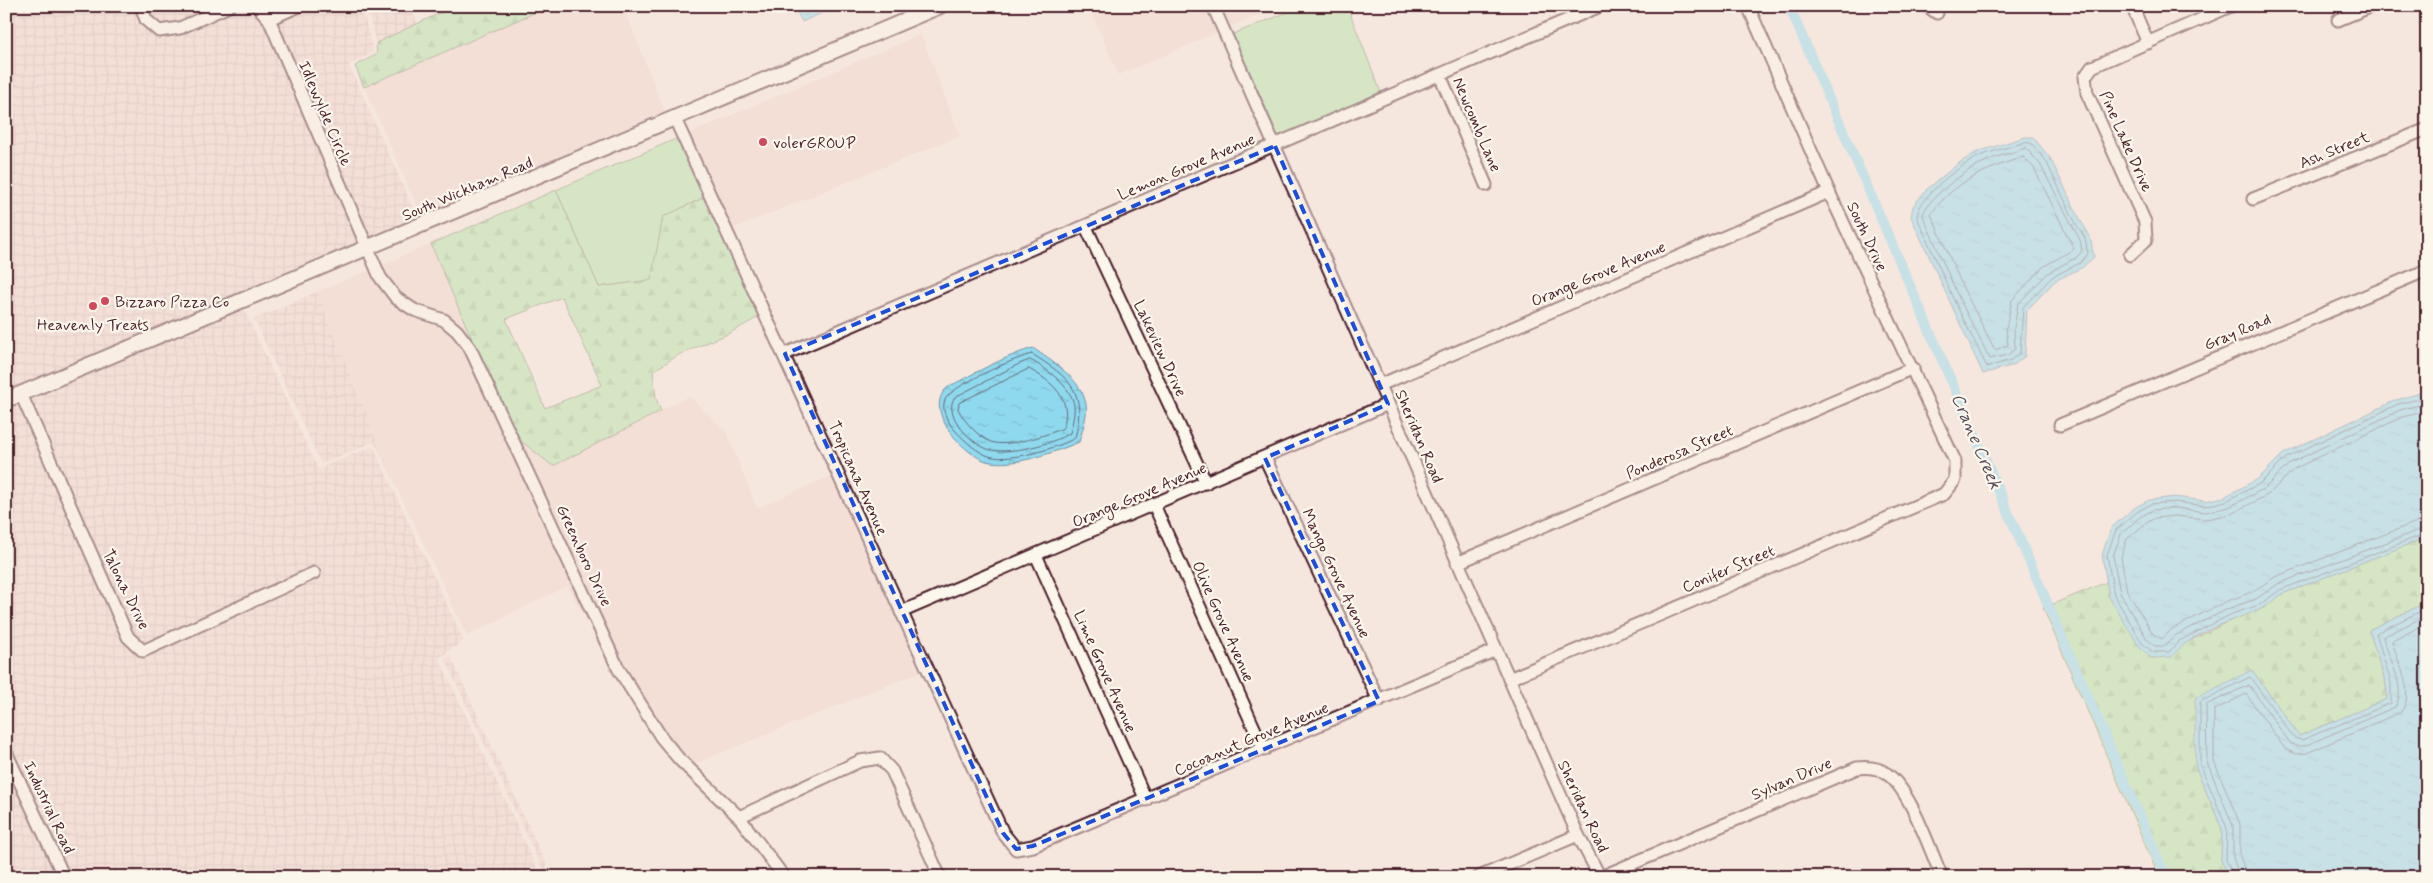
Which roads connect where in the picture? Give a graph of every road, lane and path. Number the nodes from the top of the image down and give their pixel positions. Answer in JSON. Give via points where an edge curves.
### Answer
{"nodes":[{"id":1,"x":141,"y":6,"type":"edge"},
{"id":2,"x":229,"y":6,"type":"edge"},
{"id":3,"x":257,"y":6,"type":"edge"},
{"id":4,"x":299,"y":6,"type":"edge"},
{"id":5,"x":940,"y":6,"type":"edge"},
{"id":6,"x":1213,"y":6,"type":"edge"},
{"id":7,"x":1600,"y":6,"type":"edge"},
{"id":8,"x":1748,"y":6,"type":"edge"},
{"id":9,"x":2132,"y":6,"type":"edge"},
{"id":10,"x":2231,"y":6,"type":"edge"},
{"id":11,"x":2372,"y":6,"type":"edge"},
{"id":12,"x":268,"y":19,"type":"junction"},
{"id":13,"x":2338,"y":20,"type":"dead end"},
{"id":14,"x":2148,"y":43,"type":"junction"},
{"id":15,"x":1440,"y":75,"type":"junction"},
{"id":16,"x":675,"y":119,"type":"junction"},
{"id":17,"x":2427,"y":129,"type":"edge"},
{"id":18,"x":1274,"y":146,"type":"junction"},
{"id":19,"x":1486,"y":185,"type":"dead end"},
{"id":20,"x":1829,"y":192,"type":"junction"},
{"id":21,"x":2253,"y":198,"type":"dead end"},
{"id":22,"x":1086,"y":227,"type":"junction"},
{"id":23,"x":368,"y":249,"type":"junction"},
{"id":24,"x":2130,"y":255,"type":"dead end"},
{"id":25,"x":2427,"y":270,"type":"edge"},
{"id":26,"x":785,"y":354,"type":"junction"},
{"id":27,"x":1913,"y":368,"type":"junction"},
{"id":28,"x":1380,"y":385,"type":"junction"},
{"id":29,"x":21,"y":394,"type":"junction"},
{"id":30,"x":6,"y":400,"type":"edge"},
{"id":31,"x":1388,"y":404,"type":"junction"},
{"id":32,"x":2060,"y":425,"type":"dead end"},
{"id":33,"x":1265,"y":458,"type":"junction"},
{"id":34,"x":1955,"y":480,"type":"joint"},
{"id":35,"x":1206,"y":483,"type":"junction"},
{"id":36,"x":1154,"y":505,"type":"junction"},
{"id":37,"x":1036,"y":555,"type":"junction"},
{"id":38,"x":1457,"y":563,"type":"junction"},
{"id":39,"x":314,"y":573,"type":"dead end"},
{"id":40,"x":902,"y":612,"type":"junction"},
{"id":41,"x":1496,"y":650,"type":"junction"},
{"id":42,"x":1509,"y":679,"type":"junction"},
{"id":43,"x":1379,"y":701,"type":"junction"},
{"id":44,"x":1264,"y":750,"type":"junction"},
{"id":45,"x":6,"y":752,"type":"edge"},
{"id":46,"x":1146,"y":800,"type":"junction"},
{"id":47,"x":739,"y":817,"type":"junction"},
{"id":48,"x":1578,"y":836,"type":"junction"},
{"id":49,"x":1016,"y":849,"type":"joint"},
{"id":50,"x":64,"y":877,"type":"edge"},
{"id":51,"x":784,"y":877,"type":"edge"},
{"id":52,"x":940,"y":877,"type":"edge"},
{"id":53,"x":1479,"y":877,"type":"edge"},
{"id":54,"x":1600,"y":877,"type":"edge"},
{"id":55,"x":1942,"y":877,"type":"edge"}],
"edges":[{"from":1,"to":2,"type":"street","via":[[146,20],[160,31],[180,28]]},
{"from":3,"to":12,"type":"street","name":"Idlewylde Circle"},
{"from":4,"to":12,"type":"street"},
{"from":5,"to":16,"type":"main road","name":"South Wickham Road"},
{"from":6,"to":18,"type":"street","name":"Sheridan Road"},
{"from":7,"to":15,"type":"street","name":"Lemon Grove Avenue"},
{"from":8,"to":20,"type":"street","name":"South Drive"},
{"from":9,"to":14,"type":"street"},
{"from":10,"to":14,"type":"street","name":"Pine Lake Drive"},
{"from":11,"to":13,"type":"street"},
{"from":12,"to":23,"type":"street","name":"Idlewylde Circle"},
{"from":14,"to":24,"type":"street","name":"Pine Lake Drive","via":[[2092,67],[2085,77],[2087,93],[2145,222],[2146,240]]},
{"from":15,"to":18,"type":"street","name":"Lemon Grove Avenue"},
{"from":15,"to":19,"type":"street","name":"Newcomb Lane"},
{"from":16,"to":23,"type":"main road","name":"South Wickham Road"},
{"from":16,"to":26,"type":"street","name":"Tropicana Avenue"},
{"from":17,"to":21,"type":"street","name":"Ash Street"},
{"from":18,"to":22,"type":"street","name":"Lemon Grove Avenue"},
{"from":18,"to":28,"type":"street","name":"Sheridan Road"},
{"from":20,"to":27,"type":"street","name":"South Drive"},
{"from":20,"to":28,"type":"street","name":"Orange Grove Avenue"},
{"from":22,"to":26,"type":"street","name":"Lemon Grove Avenue"},
{"from":22,"to":35,"type":"street","name":"Lakeview Drive"},
{"from":23,"to":29,"type":"main road","name":"South Wickham Road"},
{"from":23,"to":47,"type":"street","name":"Greenboro Drive","via":[[380,277],[396,298],[414,310],[444,320],[470,348],[618,668],[679,759]]},
{"from":25,"to":32,"type":"street","name":"Gray Road"},
{"from":26,"to":40,"type":"street","name":"Tropicana Avenue"},
{"from":27,"to":34,"type":"street","name":"South Drive","via":[[1955,461]]},
{"from":27,"to":38,"type":"street","name":"Ponderosa Street"},
{"from":28,"to":31,"type":"street","name":"Sheridan Road"},
{"from":29,"to":30,"type":"main road","name":"South Wickham Road"},
{"from":29,"to":39,"type":"street","name":"Talona Drive","via":[[128,637],[143,651]]},
{"from":31,"to":33,"type":"street","name":"Orange Grove Avenue"},
{"from":31,"to":38,"type":"street","name":"Sheridan Road"},
{"from":33,"to":35,"type":"street","name":"Orange Grove Avenue"},
{"from":33,"to":43,"type":"street","name":"Mango Grove Avenue"},
{"from":34,"to":42,"type":"street","name":"Conifer Street","via":[[1944,494]]},
{"from":35,"to":36,"type":"street","name":"Orange Grove Avenue"},
{"from":36,"to":37,"type":"street","name":"Orange Grove Avenue"},
{"from":36,"to":44,"type":"street","name":"Olive Grove Avenue"},
{"from":37,"to":40,"type":"street","name":"Orange Grove Avenue"},
{"from":37,"to":46,"type":"street","name":"Lime Grove Avenue"},
{"from":38,"to":41,"type":"street","name":"Sheridan Road"},
{"from":40,"to":49,"type":"street","name":"Tropicana Avenue","via":[[1003,833]]},
{"from":41,"to":42,"type":"street","name":"Sheridan Road"},
{"from":41,"to":43,"type":"street","name":"Cocoanut Grove Avenue"},
{"from":42,"to":48,"type":"street","name":"Sheridan Road"},
{"from":43,"to":44,"type":"street","name":"Cocoanut Grove Avenue"},
{"from":44,"to":46,"type":"street","name":"Cocoanut Grove Avenue"},
{"from":45,"to":50,"type":"street","name":"Industrial Road"},
{"from":46,"to":49,"type":"street","name":"Cocoanut Grove Avenue","via":[[1033,846]]},
{"from":47,"to":51,"type":"street","name":"Greenboro Drive"},
{"from":47,"to":52,"type":"street","via":[[860,761],[880,758],[892,771]]},
{"from":48,"to":53,"type":"street"},
{"from":48,"to":54,"type":"street","name":"Sheridan Road"},
{"from":54,"to":55,"type":"street","name":"Sylvan Drive","via":[[1857,768],[1870,767],[1887,773],[1903,790]]}]}
